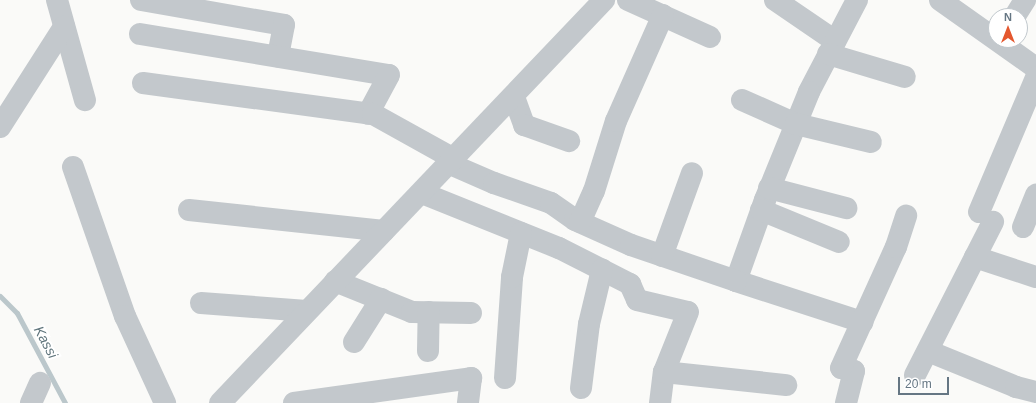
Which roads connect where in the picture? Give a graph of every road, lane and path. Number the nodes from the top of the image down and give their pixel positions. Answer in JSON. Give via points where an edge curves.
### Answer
{"nodes":[{"id":1,"x":57,"y":0,"type":"edge"},
{"id":2,"x":141,"y":0,"type":"edge"},
{"id":3,"x":604,"y":0,"type":"edge"},
{"id":4,"x":628,"y":0,"type":"edge"},
{"id":5,"x":775,"y":0,"type":"edge"},
{"id":6,"x":857,"y":0,"type":"edge"},
{"id":7,"x":940,"y":0,"type":"edge"},
{"id":8,"x":189,"y":4,"type":"edge"},
{"id":9,"x":663,"y":15,"type":"junction"},
{"id":10,"x":64,"y":26,"type":"junction"},
{"id":11,"x":988,"y":33,"type":"edge"},
{"id":12,"x":140,"y":34,"type":"dead end"},
{"id":13,"x":710,"y":37,"type":"dead end"},
{"id":14,"x":831,"y":47,"type":"junction"},
{"id":15,"x":1009,"y":48,"type":"edge"},
{"id":16,"x":278,"y":56,"type":"junction"},
{"id":17,"x":1036,"y":68,"type":"edge"},
{"id":18,"x":904,"y":77,"type":"dead end"},
{"id":19,"x":1036,"y":78,"type":"edge"},
{"id":20,"x":143,"y":83,"type":"dead end"},
{"id":21,"x":514,"y":97,"type":"junction"},
{"id":22,"x":85,"y":100,"type":"dead end"},
{"id":23,"x":742,"y":100,"type":"dead end"},
{"id":24,"x":368,"y":114,"type":"junction"},
{"id":25,"x":796,"y":124,"type":"junction"},
{"id":26,"x":0,"y":127,"type":"edge"},
{"id":27,"x":569,"y":141,"type":"dead end"},
{"id":28,"x":871,"y":142,"type":"dead end"},
{"id":29,"x":452,"y":161,"type":"junction"},
{"id":30,"x":73,"y":167,"type":"dead end"},
{"id":31,"x":692,"y":173,"type":"dead end"},
{"id":32,"x":769,"y":188,"type":"junction"},
{"id":33,"x":422,"y":193,"type":"junction"},
{"id":34,"x":1036,"y":194,"type":"edge"},
{"id":35,"x":846,"y":208,"type":"dead end"},
{"id":36,"x":189,"y":210,"type":"dead end"},
{"id":37,"x":761,"y":210,"type":"junction"},
{"id":38,"x":906,"y":216,"type":"dead end"},
{"id":39,"x":580,"y":222,"type":"junction"},
{"id":40,"x":1023,"y":227,"type":"dead end"},
{"id":41,"x":384,"y":231,"type":"junction"},
{"id":42,"x":522,"y":233,"type":"junction"},
{"id":43,"x":839,"y":242,"type":"dead end"},
{"id":44,"x":662,"y":256,"type":"junction"},
{"id":45,"x":976,"y":257,"type":"junction"},
{"id":46,"x":602,"y":270,"type":"junction"},
{"id":47,"x":1036,"y":277,"type":"edge"},
{"id":48,"x":335,"y":281,"type":"junction"},
{"id":49,"x":736,"y":281,"type":"junction"},
{"id":50,"x":382,"y":300,"type":"junction"},
{"id":51,"x":201,"y":303,"type":"dead end"},
{"id":52,"x":307,"y":310,"type":"junction"},
{"id":53,"x":429,"y":312,"type":"junction"},
{"id":54,"x":471,"y":312,"type":"dead end"},
{"id":55,"x":862,"y":322,"type":"junction"},
{"id":56,"x":354,"y":342,"type":"dead end"},
{"id":57,"x":428,"y":351,"type":"dead end"},
{"id":58,"x":928,"y":351,"type":"junction"},
{"id":59,"x":664,"y":372,"type":"junction"},
{"id":60,"x":916,"y":376,"type":"dead end"},
{"id":61,"x":505,"y":378,"type":"dead end"},
{"id":62,"x":40,"y":383,"type":"dead end"},
{"id":63,"x":786,"y":385,"type":"dead end"},
{"id":64,"x":581,"y":388,"type":"dead end"},
{"id":65,"x":1036,"y":392,"type":"edge"},
{"id":66,"x":225,"y":401,"type":"edge"},
{"id":67,"x":31,"y":403,"type":"edge"},
{"id":68,"x":165,"y":403,"type":"edge"},
{"id":69,"x":294,"y":403,"type":"edge"},
{"id":70,"x":468,"y":403,"type":"edge"},
{"id":71,"x":660,"y":403,"type":"edge"},
{"id":72,"x":846,"y":403,"type":"edge"}],
"edges":[{"from":1,"to":10,"type":"street"},
{"from":2,"to":8,"type":"street"},
{"from":3,"to":21,"type":"street"},
{"from":4,"to":9,"type":"street"},
{"from":5,"to":14,"type":"street"},
{"from":6,"to":14,"type":"street"},
{"from":7,"to":11,"type":"street"},
{"from":8,"to":16,"type":"street","via":[[284,25]]},
{"from":9,"to":13,"type":"street"},
{"from":9,"to":39,"type":"street","via":[[616,121],[594,190]]},
{"from":10,"to":22,"type":"street"},
{"from":10,"to":26,"type":"street"},
{"from":12,"to":16,"type":"street"},
{"from":14,"to":18,"type":"street"},
{"from":14,"to":25,"type":"street"},
{"from":15,"to":17,"type":"street"},
{"from":16,"to":24,"type":"street","via":[[389,75]]},
{"from":19,"to":45,"type":"street","via":[[986,217]]},
{"from":20,"to":24,"type":"street"},
{"from":21,"to":27,"type":"street","via":[[524,125]]},
{"from":21,"to":29,"type":"street"},
{"from":23,"to":25,"type":"street"},
{"from":24,"to":29,"type":"street"},
{"from":25,"to":28,"type":"street"},
{"from":25,"to":32,"type":"street"},
{"from":29,"to":33,"type":"street"},
{"from":29,"to":39,"type":"street","via":[[494,183],[551,203]]},
{"from":30,"to":68,"type":"street","via":[[125,316]]},
{"from":31,"to":44,"type":"street"},
{"from":32,"to":35,"type":"street"},
{"from":32,"to":37,"type":"street"},
{"from":33,"to":41,"type":"street"},
{"from":33,"to":42,"type":"street"},
{"from":34,"to":40,"type":"street"},
{"from":36,"to":41,"type":"street"},
{"from":37,"to":43,"type":"street"},
{"from":37,"to":49,"type":"street"},
{"from":38,"to":55,"type":"street","via":[[896,247]]},
{"from":39,"to":44,"type":"street"},
{"from":41,"to":48,"type":"street"},
{"from":42,"to":46,"type":"street"},
{"from":42,"to":61,"type":"street","via":[[512,277]]},
{"from":44,"to":49,"type":"street"},
{"from":45,"to":47,"type":"street"},
{"from":45,"to":58,"type":"street"},
{"from":46,"to":59,"type":"street","via":[[630,284],[637,300],[688,312]]},
{"from":46,"to":64,"type":"street","via":[[589,324]]},
{"from":48,"to":50,"type":"street"},
{"from":48,"to":52,"type":"street"},
{"from":49,"to":55,"type":"street"},
{"from":50,"to":53,"type":"street","via":[[412,312]]},
{"from":50,"to":56,"type":"street"},
{"from":51,"to":52,"type":"street"},
{"from":52,"to":66,"type":"street"},
{"from":53,"to":54,"type":"street"},
{"from":53,"to":57,"type":"street"},
{"from":55,"to":72,"type":"street","via":[[841,368],[854,371]]},
{"from":58,"to":60,"type":"street"},
{"from":58,"to":65,"type":"street","via":[[1016,387]]},
{"from":59,"to":63,"type":"street"},
{"from":59,"to":71,"type":"street"},
{"from":62,"to":67,"type":"street"},
{"from":69,"to":70,"type":"street","via":[[471,378]]}]}
